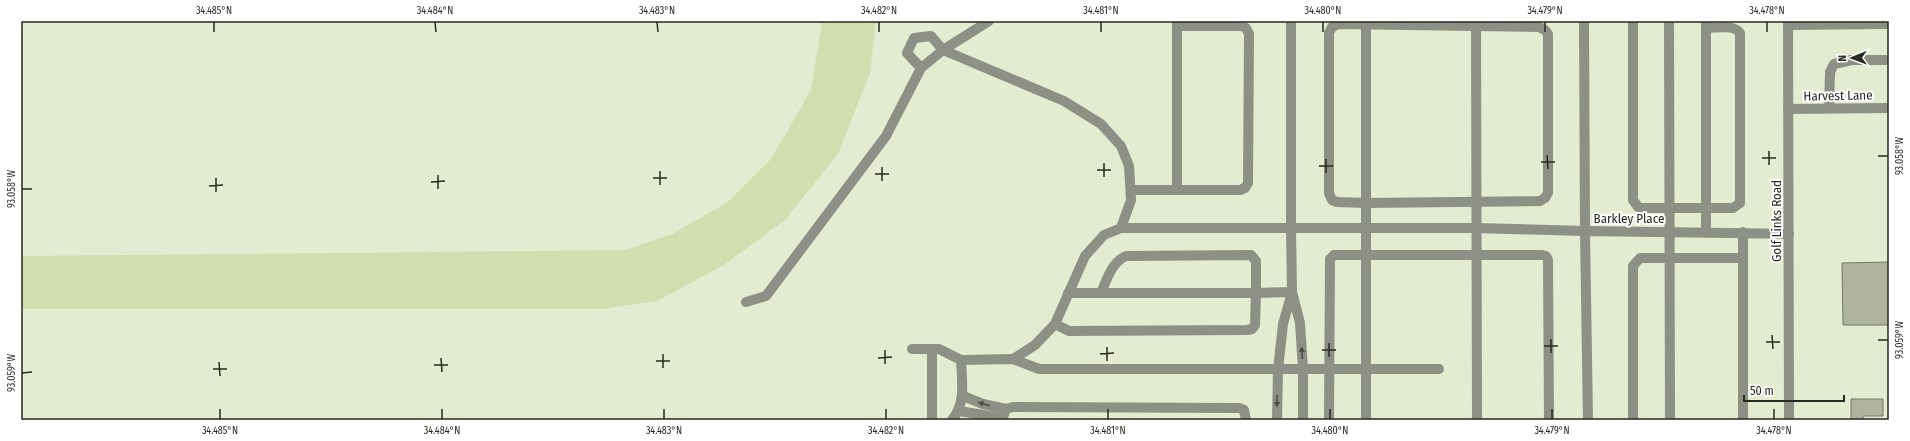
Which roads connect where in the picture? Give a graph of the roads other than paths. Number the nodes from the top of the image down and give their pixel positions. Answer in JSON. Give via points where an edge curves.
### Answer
{"nodes":[{"id":1,"x":989,"y":21,"type":"edge"},
{"id":2,"x":1291,"y":21,"type":"edge"},
{"id":3,"x":1584,"y":21,"type":"edge"},
{"id":4,"x":1633,"y":21,"type":"edge"},
{"id":5,"x":1669,"y":21,"type":"edge"},
{"id":6,"x":1366,"y":23,"type":"edge"},
{"id":7,"x":1402,"y":23,"type":"edge"},
{"id":8,"x":1476,"y":23,"type":"edge"},
{"id":9,"x":1788,"y":23,"type":"edge"},
{"id":10,"x":1177,"y":24,"type":"edge"},
{"id":11,"x":1513,"y":24,"type":"edge"},
{"id":12,"x":1889,"y":24,"type":"edge"},
{"id":13,"x":1706,"y":25,"type":"edge"},
{"id":14,"x":943,"y":50,"type":"junction"},
{"id":15,"x":1889,"y":60,"type":"edge"},
{"id":16,"x":921,"y":68,"type":"junction"},
{"id":17,"x":1829,"y":108,"type":"junction"},
{"id":18,"x":1889,"y":108,"type":"edge"},
{"id":19,"x":1788,"y":109,"type":"junction"},
{"id":20,"x":1177,"y":189,"type":"junction"},
{"id":21,"x":1131,"y":190,"type":"junction"},
{"id":22,"x":1476,"y":201,"type":"junction"},
{"id":23,"x":1366,"y":203,"type":"junction"},
{"id":24,"x":1706,"y":208,"type":"junction"},
{"id":25,"x":1669,"y":209,"type":"junction"},
{"id":26,"x":1366,"y":227,"type":"junction"},
{"id":27,"x":1121,"y":228,"type":"junction"},
{"id":28,"x":1291,"y":228,"type":"junction"},
{"id":29,"x":1476,"y":228,"type":"junction"},
{"id":30,"x":1585,"y":231,"type":"junction"},
{"id":31,"x":1669,"y":232,"type":"junction"},
{"id":32,"x":1706,"y":232,"type":"junction"},
{"id":33,"x":1743,"y":232,"type":"junction"},
{"id":34,"x":1789,"y":234,"type":"junction"},
{"id":35,"x":1366,"y":255,"type":"junction"},
{"id":36,"x":1477,"y":255,"type":"junction"},
{"id":37,"x":1669,"y":258,"type":"junction"},
{"id":38,"x":1743,"y":258,"type":"junction"},
{"id":39,"x":1292,"y":292,"type":"junction"},
{"id":40,"x":1068,"y":293,"type":"junction"},
{"id":41,"x":1101,"y":293,"type":"junction"},
{"id":42,"x":1256,"y":293,"type":"junction"},
{"id":43,"x":746,"y":302,"type":"dead end"},
{"id":44,"x":1054,"y":324,"type":"junction"},
{"id":45,"x":912,"y":349,"type":"dead end"},
{"id":46,"x":932,"y":349,"type":"junction"},
{"id":47,"x":1013,"y":359,"type":"junction"},
{"id":48,"x":961,"y":360,"type":"junction"},
{"id":49,"x":1278,"y":369,"type":"junction"},
{"id":50,"x":1303,"y":369,"type":"junction"},
{"id":51,"x":1330,"y":369,"type":"junction"},
{"id":52,"x":1366,"y":369,"type":"junction"},
{"id":53,"x":1439,"y":369,"type":"dead end"},
{"id":54,"x":963,"y":396,"type":"junction"},
{"id":55,"x":959,"y":411,"type":"junction"},
{"id":56,"x":1004,"y":416,"type":"edge"},
{"id":57,"x":932,"y":420,"type":"edge"},
{"id":58,"x":952,"y":420,"type":"edge"},
{"id":59,"x":1246,"y":420,"type":"edge"},
{"id":60,"x":1277,"y":420,"type":"edge"},
{"id":61,"x":1303,"y":420,"type":"edge"},
{"id":62,"x":1329,"y":420,"type":"edge"},
{"id":63,"x":1366,"y":420,"type":"edge"},
{"id":64,"x":1477,"y":420,"type":"edge"},
{"id":65,"x":1549,"y":420,"type":"edge"},
{"id":66,"x":1588,"y":420,"type":"edge"},
{"id":67,"x":1633,"y":420,"type":"edge"},
{"id":68,"x":1670,"y":420,"type":"edge"},
{"id":69,"x":1743,"y":420,"type":"edge"},
{"id":70,"x":1789,"y":420,"type":"edge"}],
"edges":[{"from":1,"to":14,"type":"street"},
{"from":2,"to":28,"type":"street"},
{"from":3,"to":30,"type":"street"},
{"from":4,"to":25,"type":"street","via":[[1633,200],[1638,207]]},
{"from":5,"to":25,"type":"street"},
{"from":6,"to":7,"type":"street"},
{"from":6,"to":23,"type":"street"},
{"from":6,"to":23,"type":"street","via":[[1338,24],[1332,27],[1329,34],[1329,193],[1332,200],[1337,202]]},
{"from":7,"to":8,"type":"street"},
{"from":8,"to":11,"type":"street"},
{"from":8,"to":22,"type":"street"},
{"from":9,"to":12,"type":"street"},
{"from":9,"to":19,"type":"street","name":"Golf Links Road"},
{"from":10,"to":20,"type":"street"},
{"from":10,"to":20,"type":"street","via":[[1242,26],[1249,34],[1246,188]]},
{"from":11,"to":22,"type":"street","via":[[1539,27],[1548,34],[1548,193],[1546,198],[1540,201]]},
{"from":13,"to":24,"type":"street"},
{"from":13,"to":24,"type":"street","via":[[1736,29],[1740,33],[1740,203],[1737,206]]},
{"from":14,"to":16,"type":"street"},
{"from":14,"to":16,"type":"street","via":[[931,36],[914,38],[907,53]]},
{"from":14,"to":21,"type":"street","via":[[1064,101],[1101,124],[1121,146],[1129,166]]},
{"from":15,"to":17,"type":"street","via":[[1852,60],[1834,64],[1830,72]]},
{"from":16,"to":43,"type":"street","via":[[886,136],[766,296]]},
{"from":17,"to":18,"type":"street","name":"Harvest Lane"},
{"from":17,"to":19,"type":"street","name":"Harvest Lane"},
{"from":19,"to":34,"type":"street","name":"Golf Links Road"},
{"from":20,"to":21,"type":"street"},
{"from":21,"to":27,"type":"street","via":[[1131,200]]},
{"from":22,"to":23,"type":"street"},
{"from":22,"to":29,"type":"street"},
{"from":23,"to":26,"type":"street"},
{"from":24,"to":25,"type":"street"},
{"from":24,"to":32,"type":"street"},
{"from":25,"to":31,"type":"street"},
{"from":26,"to":28,"type":"street"},
{"from":26,"to":29,"type":"street"},
{"from":26,"to":35,"type":"street"},
{"from":27,"to":28,"type":"street"},
{"from":27,"to":40,"type":"street","via":[[1104,235],[1085,256]]},
{"from":28,"to":39,"type":"street"},
{"from":29,"to":30,"type":"street"},
{"from":29,"to":36,"type":"street"},
{"from":30,"to":31,"type":"street","name":"Barkley Place"},
{"from":30,"to":66,"type":"street","name":"Barkley Place"},
{"from":31,"to":32,"type":"street","name":"Barkley Place"},
{"from":31,"to":37,"type":"street"},
{"from":32,"to":33,"type":"street","name":"Barkley Place"},
{"from":33,"to":34,"type":"street","name":"Barkley Place"},
{"from":33,"to":38,"type":"street"},
{"from":34,"to":70,"type":"street","name":"Golf Links Road"},
{"from":35,"to":36,"type":"street"},
{"from":35,"to":51,"type":"street","via":[[1334,255],[1330,259]]},
{"from":35,"to":52,"type":"street"},
{"from":36,"to":64,"type":"street"},
{"from":36,"to":65,"type":"street","via":[[1542,255],[1548,260]]},
{"from":37,"to":38,"type":"street"},
{"from":37,"to":67,"type":"street","via":[[1640,258],[1633,266]]},
{"from":37,"to":68,"type":"street"},
{"from":38,"to":69,"type":"street"},
{"from":39,"to":42,"type":"street"},
{"from":39,"to":49,"type":"street","via":[[1283,324]]},
{"from":50,"to":39,"type":"street","one_way":true,"via":[[1300,323]]},
{"from":40,"to":41,"type":"street"},
{"from":40,"to":44,"type":"street"},
{"from":41,"to":42,"type":"street"},
{"from":41,"to":42,"type":"street","via":[[1113,268],[1126,256],[1251,255],[1256,261]]},
{"from":42,"to":44,"type":"street","via":[[1255,325],[1247,330],[1069,331]]},
{"from":44,"to":47,"type":"street","via":[[1035,345]]},
{"from":45,"to":46,"type":"street"},
{"from":46,"to":48,"type":"street","via":[[939,349]]},
{"from":46,"to":57,"type":"street"},
{"from":47,"to":48,"type":"street"},
{"from":47,"to":49,"type":"street","via":[[1039,369]]},
{"from":48,"to":54,"type":"street"},
{"from":49,"to":50,"type":"street"},
{"from":49,"to":60,"type":"street","one_way":true},
{"from":50,"to":51,"type":"street"},
{"from":50,"to":61,"type":"street"},
{"from":51,"to":52,"type":"street"},
{"from":51,"to":62,"type":"street"},
{"from":52,"to":53,"type":"street"},
{"from":52,"to":63,"type":"street"},
{"from":54,"to":55,"type":"street"},
{"from":56,"to":54,"type":"street","one_way":true},
{"from":55,"to":56,"type":"street"},
{"from":55,"to":58,"type":"street"},
{"from":56,"to":59,"type":"street","via":[[1013,406],[1239,408],[1244,410]]}]}
